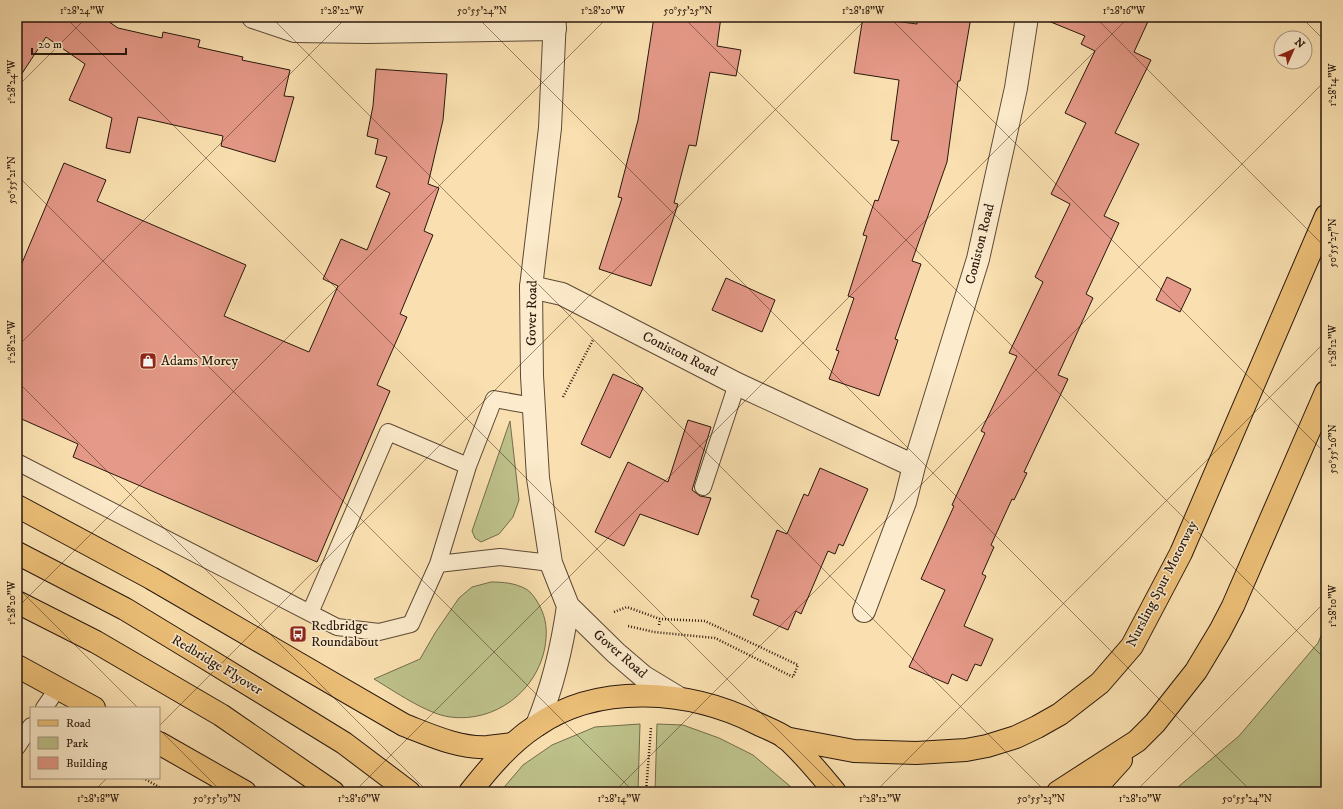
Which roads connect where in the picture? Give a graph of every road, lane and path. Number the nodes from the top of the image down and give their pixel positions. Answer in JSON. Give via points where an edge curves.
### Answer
{"nodes":[{"id":1,"x":253,"y":17,"type":"edge"},
{"id":2,"x":1027,"y":17,"type":"edge"},
{"id":3,"x":555,"y":23,"type":"edge"},
{"id":4,"x":1326,"y":216,"type":"edge"},
{"id":5,"x":530,"y":287,"type":"junction"},
{"id":6,"x":606,"y":317,"type":"junction"},
{"id":7,"x":737,"y":384,"type":"junction"},
{"id":8,"x":1326,"y":392,"type":"edge"},
{"id":9,"x":563,"y":397,"type":"dead end"},
{"id":10,"x":533,"y":406,"type":"junction"},
{"id":11,"x":17,"y":462,"type":"edge"},
{"id":12,"x":468,"y":466,"type":"junction"},
{"id":13,"x":914,"y":466,"type":"junction"},
{"id":14,"x":703,"y":487,"type":"dead end"},
{"id":15,"x":17,"y":506,"type":"edge"},
{"id":16,"x":17,"y":553,"type":"edge"},
{"id":17,"x":551,"y":563,"type":"junction"},
{"id":18,"x":438,"y":564,"type":"junction"},
{"id":19,"x":17,"y":602,"type":"edge"},
{"id":20,"x":568,"y":606,"type":"junction"},
{"id":21,"x":864,"y":611,"type":"dead end"},
{"id":22,"x":310,"y":613,"type":"junction"},
{"id":23,"x":607,"y":614,"type":"dead end"},
{"id":24,"x":660,"y":619,"type":"junction"},
{"id":25,"x":626,"y":625,"type":"dead end"},
{"id":26,"x":659,"y":625,"type":"dead end"},
{"id":27,"x":17,"y":666,"type":"edge"},
{"id":28,"x":58,"y":688,"type":"junction"},
{"id":29,"x":676,"y":697,"type":"junction"},
{"id":30,"x":45,"y":707,"type":"edge"},
{"id":31,"x":92,"y":707,"type":"edge"},
{"id":32,"x":537,"y":725,"type":"junction"},
{"id":33,"x":30,"y":728,"type":"edge"},
{"id":34,"x":651,"y":728,"type":"dead end"},
{"id":35,"x":785,"y":738,"type":"junction"},
{"id":36,"x":1137,"y":741,"type":"junction"},
{"id":37,"x":160,"y":744,"type":"edge"},
{"id":38,"x":512,"y":744,"type":"junction"},
{"id":39,"x":17,"y":747,"type":"edge"},
{"id":40,"x":145,"y":779,"type":"edge"},
{"id":41,"x":168,"y":792,"type":"edge"},
{"id":42,"x":245,"y":792,"type":"edge"},
{"id":43,"x":333,"y":792,"type":"edge"},
{"id":44,"x":409,"y":792,"type":"edge"},
{"id":45,"x":470,"y":792,"type":"edge"},
{"id":46,"x":646,"y":792,"type":"edge"},
{"id":47,"x":835,"y":792,"type":"edge"},
{"id":48,"x":1058,"y":792,"type":"edge"},
{"id":49,"x":1092,"y":792,"type":"edge"}],
"edges":[{"from":1,"to":3,"type":"street","via":[[295,31],[367,32]]},
{"from":2,"to":13,"type":"street","name":"Coniston Road","via":[[1016,88],[978,259]]},
{"from":3,"to":5,"type":"street","name":"Gover Road","via":[[550,128]]},
{"from":4,"to":35,"type":"main road","name":"Nursling Spur Motorway","via":[[1181,553],[1132,646],[1100,683],[1060,714],[1037,727],[1016,737],[973,749],[916,753],[854,751]]},
{"from":5,"to":6,"type":"street","name":"Coniston Road","via":[[562,294]]},
{"from":5,"to":10,"type":"street","name":"Gover Road"},
{"from":6,"to":7,"type":"street","name":"Coniston Road"},
{"from":6,"to":9,"type":"path"},
{"from":7,"to":13,"type":"street","name":"Coniston Road"},
{"from":7,"to":14,"type":"lane"},
{"from":8,"to":36,"type":"main road","via":[[1220,631],[1180,694]]},
{"from":10,"to":12,"type":"lane","via":[[494,399]]},
{"from":10,"to":17,"type":"street","name":"Gover Road","via":[[538,478]]},
{"from":11,"to":22,"type":"lane"},
{"from":12,"to":18,"type":"lane"},
{"from":12,"to":22,"type":"lane","via":[[388,432]]},
{"from":13,"to":21,"type":"street","name":"Coniston Road","via":[[905,502]]},
{"from":15,"to":38,"type":"main road","via":[[151,578],[404,725],[470,746]]},
{"from":16,"to":44,"type":"main road","name":"Redbridge Flyover","via":[[125,609],[191,649],[344,743]]},
{"from":17,"to":18,"type":"lane","via":[[500,557]]},
{"from":17,"to":20,"type":"street","name":"Gover Road"},
{"from":18,"to":22,"type":"lane","via":[[411,624],[379,632],[338,627]]},
{"from":19,"to":43,"type":"main road","via":[[96,642],[221,715]]},
{"from":20,"to":29,"type":"street","name":"Gover Road","via":[[644,677]]},
{"from":20,"to":32,"type":"street","via":[[558,666]]},
{"from":23,"to":24,"type":"path","via":[[627,607]]},
{"from":24,"to":25,"type":"path","via":[[704,621],[798,665],[793,677],[715,638],[654,632]]},
{"from":24,"to":26,"type":"path"},
{"from":27,"to":28,"type":"main road"},
{"from":28,"to":30,"type":"lane"},
{"from":28,"to":31,"type":"main road"},
{"from":29,"to":32,"type":"main road","via":[[643,695],[614,698],[585,704]]},
{"from":29,"to":35,"type":"main road","via":[[746,718]]},
{"from":32,"to":38,"type":"main road"},
{"from":33,"to":39,"type":"lane"},
{"from":34,"to":46,"type":"path"},
{"from":35,"to":47,"type":"main road"},
{"from":36,"to":48,"type":"main road"},
{"from":36,"to":49,"type":"main road"},
{"from":37,"to":42,"type":"main road"},
{"from":38,"to":45,"type":"main road"},
{"from":40,"to":41,"type":"path"}]}
